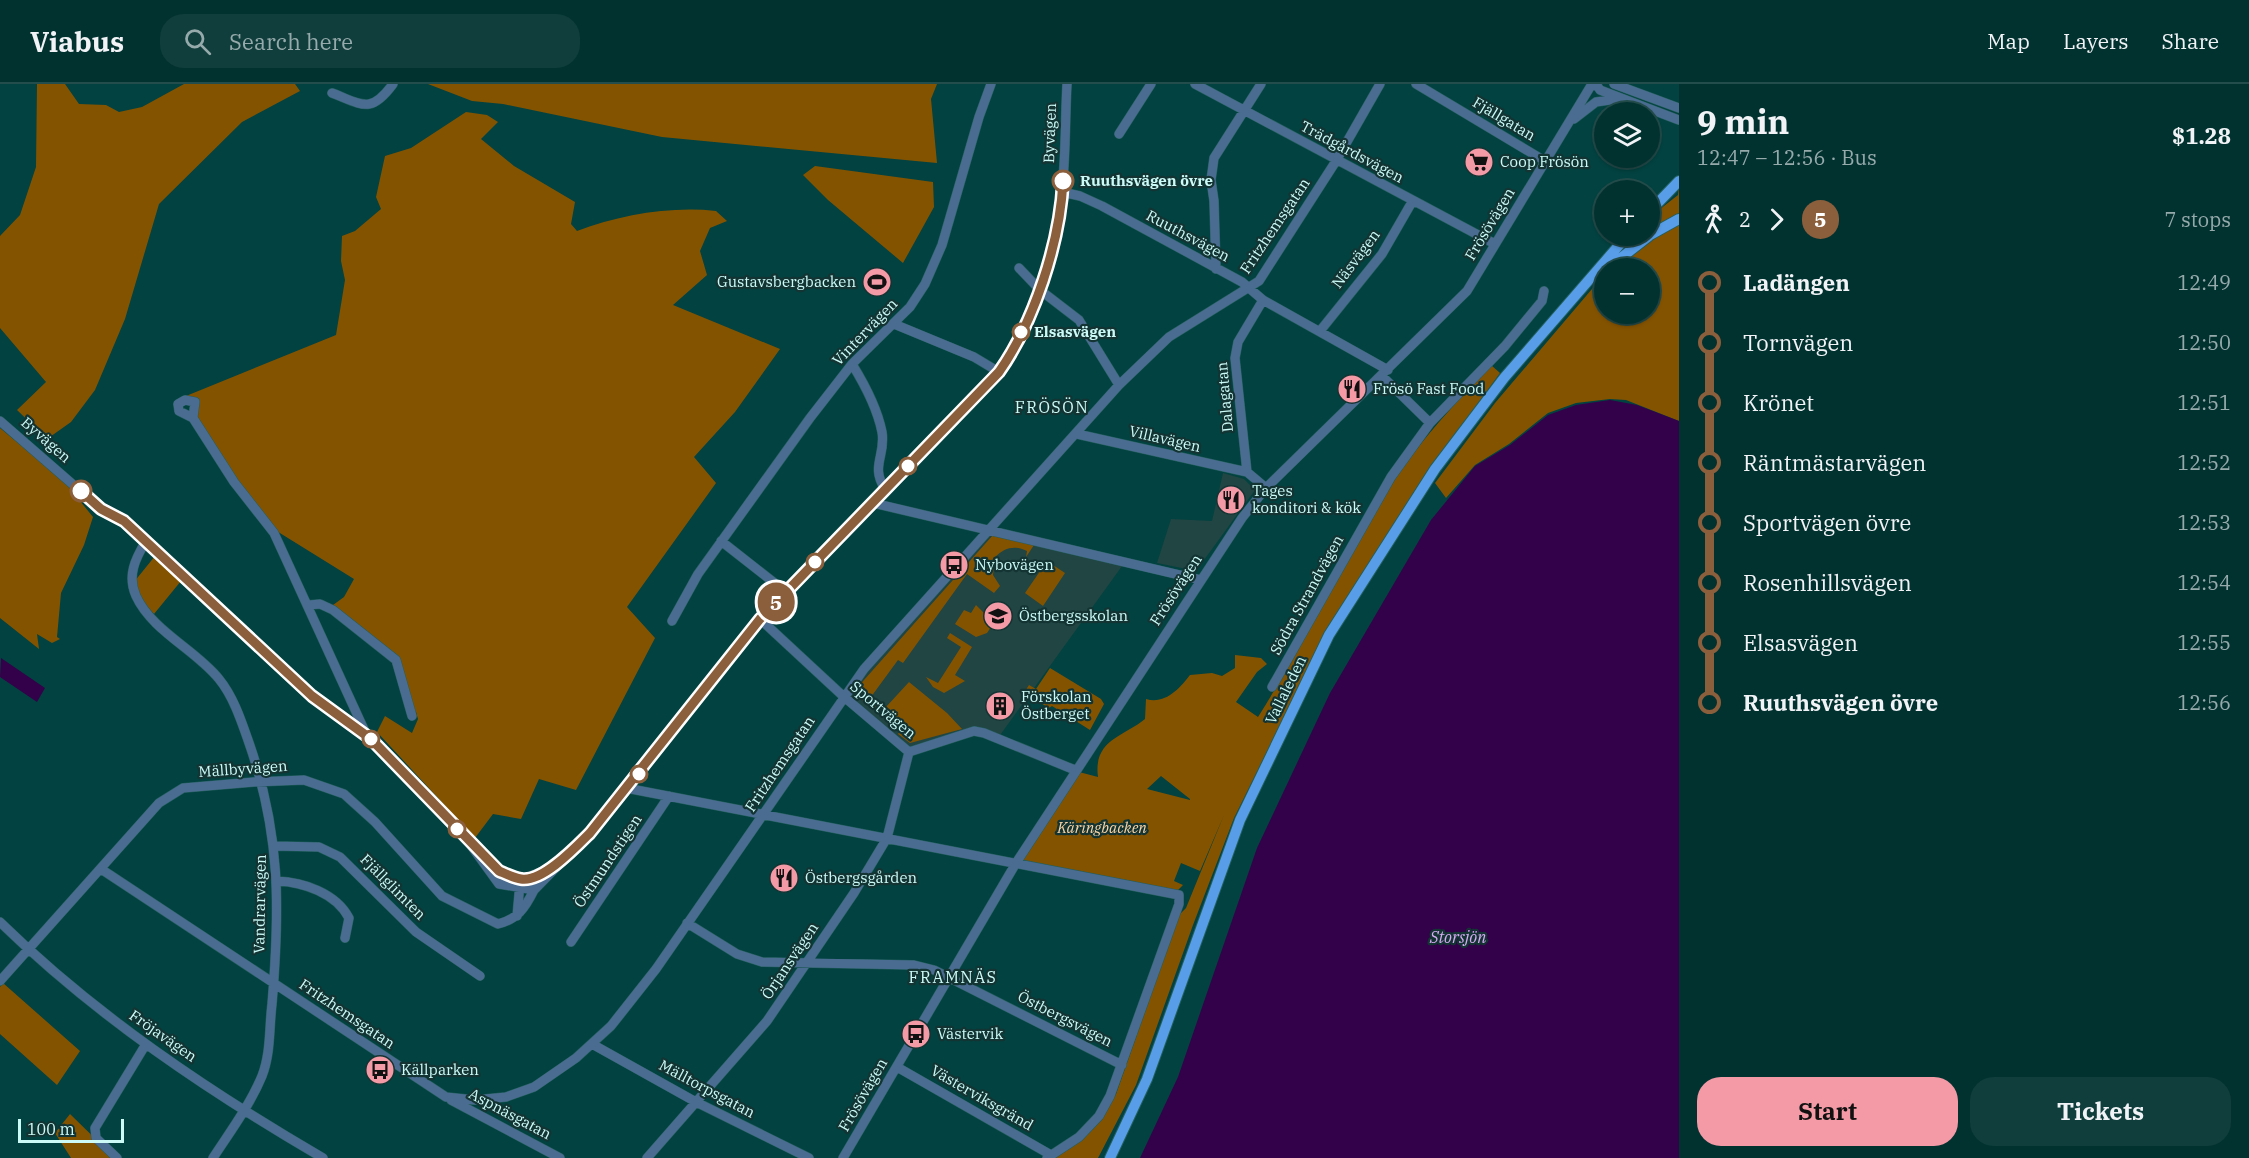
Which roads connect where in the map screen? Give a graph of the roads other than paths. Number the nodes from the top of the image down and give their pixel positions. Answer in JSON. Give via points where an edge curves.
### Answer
{"nodes":[{"id":1,"x":393,"y":84,"type":"edge"},
{"id":2,"x":991,"y":84,"type":"edge"},
{"id":3,"x":1067,"y":84,"type":"edge"},
{"id":4,"x":1151,"y":84,"type":"edge"},
{"id":5,"x":1195,"y":84,"type":"edge"},
{"id":6,"x":1261,"y":84,"type":"edge"},
{"id":7,"x":1380,"y":84,"type":"edge"},
{"id":8,"x":1416,"y":84,"type":"edge"},
{"id":9,"x":1594,"y":84,"type":"edge"},
{"id":10,"x":1614,"y":84,"type":"edge"},
{"id":11,"x":1626,"y":84,"type":"edge"},
{"id":12,"x":332,"y":93,"type":"dead end"},
{"id":13,"x":1640,"y":94,"type":"junction"},
{"id":14,"x":1624,"y":99,"type":"junction"},
{"id":15,"x":1679,"y":108,"type":"edge"},
{"id":16,"x":1244,"y":110,"type":"junction"},
{"id":17,"x":1679,"y":120,"type":"edge"},
{"id":18,"x":1568,"y":124,"type":"junction"},
{"id":19,"x":1119,"y":134,"type":"dead end"},
{"id":20,"x":1336,"y":161,"type":"junction"},
{"id":21,"x":1545,"y":161,"type":"junction"},
{"id":22,"x":1679,"y":181,"type":"edge"},
{"id":23,"x":1062,"y":192,"type":"junction"},
{"id":24,"x":1412,"y":201,"type":"junction"},
{"id":25,"x":1660,"y":201,"type":"edge"},
{"id":26,"x":1679,"y":219,"type":"edge"},
{"id":27,"x":1660,"y":229,"type":"edge"},
{"id":28,"x":1495,"y":244,"type":"junction"},
{"id":29,"x":1619,"y":246,"type":"edge"},
{"id":30,"x":1636,"y":246,"type":"edge"},
{"id":31,"x":1621,"y":258,"type":"edge"},
{"id":32,"x":1019,"y":268,"type":"dead end"},
{"id":33,"x":1216,"y":269,"type":"junction"},
{"id":34,"x":1594,"y":279,"type":"edge"},
{"id":35,"x":1583,"y":288,"type":"junction"},
{"id":36,"x":1250,"y":289,"type":"junction"},
{"id":37,"x":1040,"y":290,"type":"junction"},
{"id":38,"x":1544,"y":291,"type":"dead end"},
{"id":39,"x":1263,"y":300,"type":"junction"},
{"id":40,"x":894,"y":324,"type":"junction"},
{"id":41,"x":1320,"y":331,"type":"junction"},
{"id":42,"x":852,"y":364,"type":"junction"},
{"id":43,"x":999,"y":372,"type":"junction"},
{"id":44,"x":1385,"y":373,"type":"junction"},
{"id":45,"x":1119,"y":385,"type":"junction"},
{"id":46,"x":193,"y":418,"type":"dead end"},
{"id":47,"x":0,"y":421,"type":"edge"},
{"id":48,"x":1430,"y":423,"type":"junction"},
{"id":49,"x":1077,"y":434,"type":"junction"},
{"id":50,"x":1247,"y":472,"type":"junction"},
{"id":51,"x":1266,"y":488,"type":"junction"},
{"id":52,"x":885,"y":489,"type":"junction"},
{"id":53,"x":873,"y":503,"type":"junction"},
{"id":54,"x":988,"y":530,"type":"junction"},
{"id":55,"x":146,"y":541,"type":"junction"},
{"id":56,"x":721,"y":541,"type":"junction"},
{"id":57,"x":1201,"y":580,"type":"junction"},
{"id":58,"x":786,"y":592,"type":"junction"},
{"id":59,"x":309,"y":606,"type":"junction"},
{"id":60,"x":760,"y":619,"type":"junction"},
{"id":61,"x":672,"y":621,"type":"dead end"},
{"id":62,"x":1272,"y":687,"type":"dead end"},
{"id":63,"x":843,"y":696,"type":"junction"},
{"id":64,"x":412,"y":716,"type":"dead end"},
{"id":65,"x":367,"y":736,"type":"junction"},
{"id":66,"x":909,"y":752,"type":"junction"},
{"id":67,"x":1075,"y":770,"type":"junction"},
{"id":68,"x":262,"y":782,"type":"junction"},
{"id":69,"x":626,"y":788,"type":"junction"},
{"id":70,"x":669,"y":796,"type":"junction"},
{"id":71,"x":764,"y":815,"type":"junction"},
{"id":72,"x":887,"y":838,"type":"junction"},
{"id":73,"x":275,"y":846,"type":"junction"},
{"id":74,"x":1016,"y":863,"type":"junction"},
{"id":75,"x":558,"y":865,"type":"junction"},
{"id":76,"x":101,"y":869,"type":"junction"},
{"id":77,"x":277,"y":881,"type":"junction"},
{"id":78,"x":522,"y":882,"type":"junction"},
{"id":79,"x":534,"y":890,"type":"junction"},
{"id":80,"x":517,"y":916,"type":"junction"},
{"id":81,"x":0,"y":922,"type":"edge"},
{"id":82,"x":687,"y":923,"type":"junction"},
{"id":83,"x":345,"y":938,"type":"dead end"},
{"id":84,"x":571,"y":942,"type":"dead end"},
{"id":85,"x":30,"y":948,"type":"junction"},
{"id":86,"x":806,"y":964,"type":"junction"},
{"id":87,"x":950,"y":975,"type":"junction"},
{"id":88,"x":480,"y":976,"type":"dead end"},
{"id":89,"x":0,"y":981,"type":"edge"},
{"id":90,"x":273,"y":982,"type":"junction"},
{"id":91,"x":146,"y":1044,"type":"junction"},
{"id":92,"x":592,"y":1044,"type":"junction"},
{"id":93,"x":1122,"y":1065,"type":"junction"},
{"id":94,"x":897,"y":1066,"type":"junction"},
{"id":95,"x":446,"y":1096,"type":"junction"},
{"id":96,"x":696,"y":1102,"type":"junction"},
{"id":97,"x":244,"y":1110,"type":"junction"},
{"id":98,"x":1049,"y":1156,"type":"edge"},
{"id":99,"x":117,"y":1158,"type":"edge"},
{"id":100,"x":213,"y":1158,"type":"edge"},
{"id":101,"x":322,"y":1158,"type":"edge"},
{"id":102,"x":560,"y":1158,"type":"edge"},
{"id":103,"x":647,"y":1158,"type":"edge"},
{"id":104,"x":809,"y":1158,"type":"edge"},
{"id":105,"x":843,"y":1158,"type":"edge"},
{"id":106,"x":1110,"y":1158,"type":"edge"}],
"edges":[{"from":1,"to":12,"type":"street","via":[[375,103],[361,104]]},
{"from":2,"to":40,"type":"street","name":"Vintervägen","via":[[942,246],[925,284]]},
{"from":3,"to":23,"type":"street","name":"Byvägen"},
{"from":4,"to":19,"type":"street"},
{"from":5,"to":16,"type":"street","name":"Trädgårdsvägen"},
{"from":6,"to":16,"type":"street"},
{"from":7,"to":20,"type":"street","name":"Fritzhemsgatan"},
{"from":8,"to":21,"type":"street","name":"Fjällgatan"},
{"from":9,"to":14,"type":"street"},
{"from":9,"to":18,"type":"street","name":"Frösövägen"},
{"from":10,"to":13,"type":"street"},
{"from":11,"to":13,"type":"street"},
{"from":13,"to":15,"type":"street"},
{"from":14,"to":17,"type":"street"},
{"from":14,"to":18,"type":"street","via":[[1596,102]]},
{"from":16,"to":20,"type":"street","name":"Trädgårdsvägen"},
{"from":16,"to":33,"type":"street","via":[[1214,158],[1211,180]]},
{"from":18,"to":21,"type":"street","name":"Frösövägen"},
{"from":20,"to":24,"type":"street","name":"Trädgårdsvägen"},
{"from":20,"to":36,"type":"street","name":"Fritzhemsgatan","via":[[1259,281]]},
{"from":21,"to":28,"type":"street","name":"Frösövägen"},
{"from":22,"to":25,"type":"main road"},
{"from":23,"to":33,"type":"street","name":"Ruuthsvägen","via":[[1080,196]]},
{"from":23,"to":37,"type":"street","name":"Byvägen"},
{"from":24,"to":28,"type":"street","name":"Trädgårdsvägen"},
{"from":24,"to":41,"type":"street","name":"Näsvägen","via":[[1382,254]]},
{"from":26,"to":27,"type":"main road","name":"Vallaleden"},
{"from":28,"to":44,"type":"street","name":"Frösövägen","via":[[1467,291]]},
{"from":29,"to":35,"type":"main road","name":"Vallaleden"},
{"from":30,"to":31,"type":"main road","name":"Vallaleden"},
{"from":32,"to":37,"type":"street"},
{"from":33,"to":36,"type":"street","name":"Ruuthsvägen"},
{"from":34,"to":35,"type":"main road","name":"Vallaleden"},
{"from":35,"to":106,"type":"main road","name":"Vallaleden","via":[[1504,378],[1435,469],[1329,635],[1240,819],[1147,1079]]},
{"from":36,"to":39,"type":"street","name":"Ruuthsvägen"},
{"from":36,"to":45,"type":"street","name":"Fritzhemsgatan","via":[[1169,337]]},
{"from":37,"to":43,"type":"street","name":"Byvägen"},
{"from":37,"to":45,"type":"street","via":[[1079,320]]},
{"from":38,"to":48,"type":"street","name":"Södra Strandvägen","via":[[1542,301],[1505,346]]},
{"from":39,"to":41,"type":"street","name":"Ruuthsvägen"},
{"from":39,"to":50,"type":"street","name":"Dalagatan","via":[[1238,342],[1235,358]]},
{"from":40,"to":42,"type":"street","name":"Vintervägen"},
{"from":40,"to":43,"type":"street","via":[[974,357]]},
{"from":41,"to":44,"type":"street","name":"Ruuthsvägen"},
{"from":42,"to":52,"type":"street","via":[[866,387],[882,432],[877,476]]},
{"from":42,"to":56,"type":"street","name":"Vintervägen"},
{"from":43,"to":52,"type":"street","name":"Byvägen"},
{"from":44,"to":48,"type":"street","name":"Ruuthsvägen"},
{"from":44,"to":51,"type":"street","name":"Frösövägen"},
{"from":45,"to":49,"type":"street","name":"Fritzhemsgatan"},
{"from":46,"to":59,"type":"street","via":[[234,482],[271,528]]},
{"from":47,"to":55,"type":"street","name":"Byvägen","via":[[101,509],[124,521]]},
{"from":48,"to":62,"type":"street","name":"Södra Strandvägen","via":[[1391,477]]},
{"from":49,"to":50,"type":"street","name":"Villavägen"},
{"from":49,"to":54,"type":"street","name":"Fritzhemsgatan"},
{"from":50,"to":51,"type":"street"},
{"from":51,"to":57,"type":"street","name":"Frösövägen"},
{"from":52,"to":53,"type":"street","name":"Byvägen"},
{"from":53,"to":54,"type":"street"},
{"from":53,"to":58,"type":"street","name":"Byvägen"},
{"from":54,"to":57,"type":"street"},
{"from":54,"to":63,"type":"street","name":"Fritzhemsgatan"},
{"from":55,"to":65,"type":"street","name":"Byvägen","via":[[312,696]]},
{"from":55,"to":68,"type":"street","name":"Vandrarvägen","via":[[130,579],[136,597],[146,612],[219,679],[235,706]]},
{"from":56,"to":58,"type":"street"},
{"from":56,"to":61,"type":"street","name":"Vintervägen"},
{"from":57,"to":67,"type":"street","name":"Frösövägen","via":[[1121,707]]},
{"from":58,"to":60,"type":"street","name":"Byvägen"},
{"from":59,"to":64,"type":"street","via":[[320,604],[333,610],[396,660]]},
{"from":59,"to":65,"type":"street"},
{"from":60,"to":63,"type":"street","name":"Sportvägen"},
{"from":60,"to":69,"type":"street","name":"Byvägen"},
{"from":63,"to":66,"type":"street","name":"Sportvägen"},
{"from":63,"to":71,"type":"street","name":"Fritzhemsgatan"},
{"from":65,"to":78,"type":"street","name":"Byvägen","via":[[470,844],[499,871]]},
{"from":66,"to":67,"type":"street","name":"Sportvägen","via":[[974,731]]},
{"from":66,"to":72,"type":"street","name":"Örjansvägen"},
{"from":67,"to":74,"type":"street","name":"Frösövägen"},
{"from":68,"to":73,"type":"street","name":"Vandrarvägen"},
{"from":68,"to":76,"type":"street","name":"Mällbyvägen","via":[[183,788],[159,803]]},
{"from":68,"to":80,"type":"street","name":"Mällbyvägen","via":[[304,780],[344,794],[442,896],[498,924]]},
{"from":69,"to":70,"type":"street"},
{"from":69,"to":75,"type":"street","name":"Byvägen"},
{"from":70,"to":71,"type":"street"},
{"from":70,"to":84,"type":"street","name":"Östmundstigen"},
{"from":71,"to":72,"type":"street"},
{"from":71,"to":82,"type":"street","name":"Fritzhemsgatan"},
{"from":72,"to":74,"type":"street"},
{"from":72,"to":86,"type":"street","name":"Örjansvägen"},
{"from":73,"to":77,"type":"street","name":"Vandrarvägen"},
{"from":73,"to":88,"type":"street","name":"Fjällglimten","via":[[319,848],[340,857],[416,932]]},
{"from":74,"to":87,"type":"street","name":"Frösövägen"},
{"from":74,"to":93,"type":"street","via":[[1179,894],[1179,904]]},
{"from":75,"to":78,"type":"street","name":"Byvägen"},
{"from":75,"to":79,"type":"street","name":"Byvägen"},
{"from":76,"to":85,"type":"street","name":"Mällbyvägen"},
{"from":76,"to":90,"type":"street","name":"Fritzhemsgatan"},
{"from":77,"to":83,"type":"street","via":[[307,885],[341,906],[349,918]]},
{"from":77,"to":90,"type":"street","name":"Vandrarvägen"},
{"from":78,"to":79,"type":"street"},
{"from":78,"to":80,"type":"street"},
{"from":79,"to":80,"type":"street"},
{"from":81,"to":85,"type":"street","name":"Fröjavägen"},
{"from":82,"to":86,"type":"street","name":"Östbergsvägen","via":[[750,959]]},
{"from":82,"to":92,"type":"street","name":"Fritzhemsgatan","via":[[629,1006]]},
{"from":85,"to":89,"type":"street","name":"Mällbyvägen"},
{"from":85,"to":91,"type":"street","name":"Fröjavägen"},
{"from":86,"to":87,"type":"street","name":"Östbergsvägen","via":[[914,964]]},
{"from":86,"to":96,"type":"street","name":"Örjansvägen","via":[[767,1021]]},
{"from":87,"to":93,"type":"street","name":"Östbergsvägen"},
{"from":87,"to":94,"type":"street","name":"Frösövägen"},
{"from":90,"to":95,"type":"street","name":"Fritzhemsgatan"},
{"from":90,"to":97,"type":"street","name":"Vandrarvägen","via":[[269,1047],[262,1076]]},
{"from":91,"to":97,"type":"street","name":"Fröjavägen"},
{"from":91,"to":99,"type":"street","via":[[95,1128],[96,1138]]},
{"from":92,"to":95,"type":"street","name":"Fritzhemsgatan","via":[[558,1073],[534,1087],[475,1100]]},
{"from":92,"to":96,"type":"street","name":"Mälltorpsgatan"},
{"from":93,"to":98,"type":"street","via":[[1099,1116],[1079,1137]]},
{"from":94,"to":98,"type":"street","name":"Västerviksgränd"},
{"from":94,"to":105,"type":"street","name":"Frösövägen"},
{"from":95,"to":102,"type":"street","name":"Aspnäsgatan"},
{"from":96,"to":103,"type":"street","name":"Örjansvägen"},
{"from":96,"to":104,"type":"street","name":"Mälltorpsgatan"},
{"from":97,"to":100,"type":"street","name":"Vandrarvägen"},
{"from":97,"to":101,"type":"street","name":"Fröjavägen"}]}
